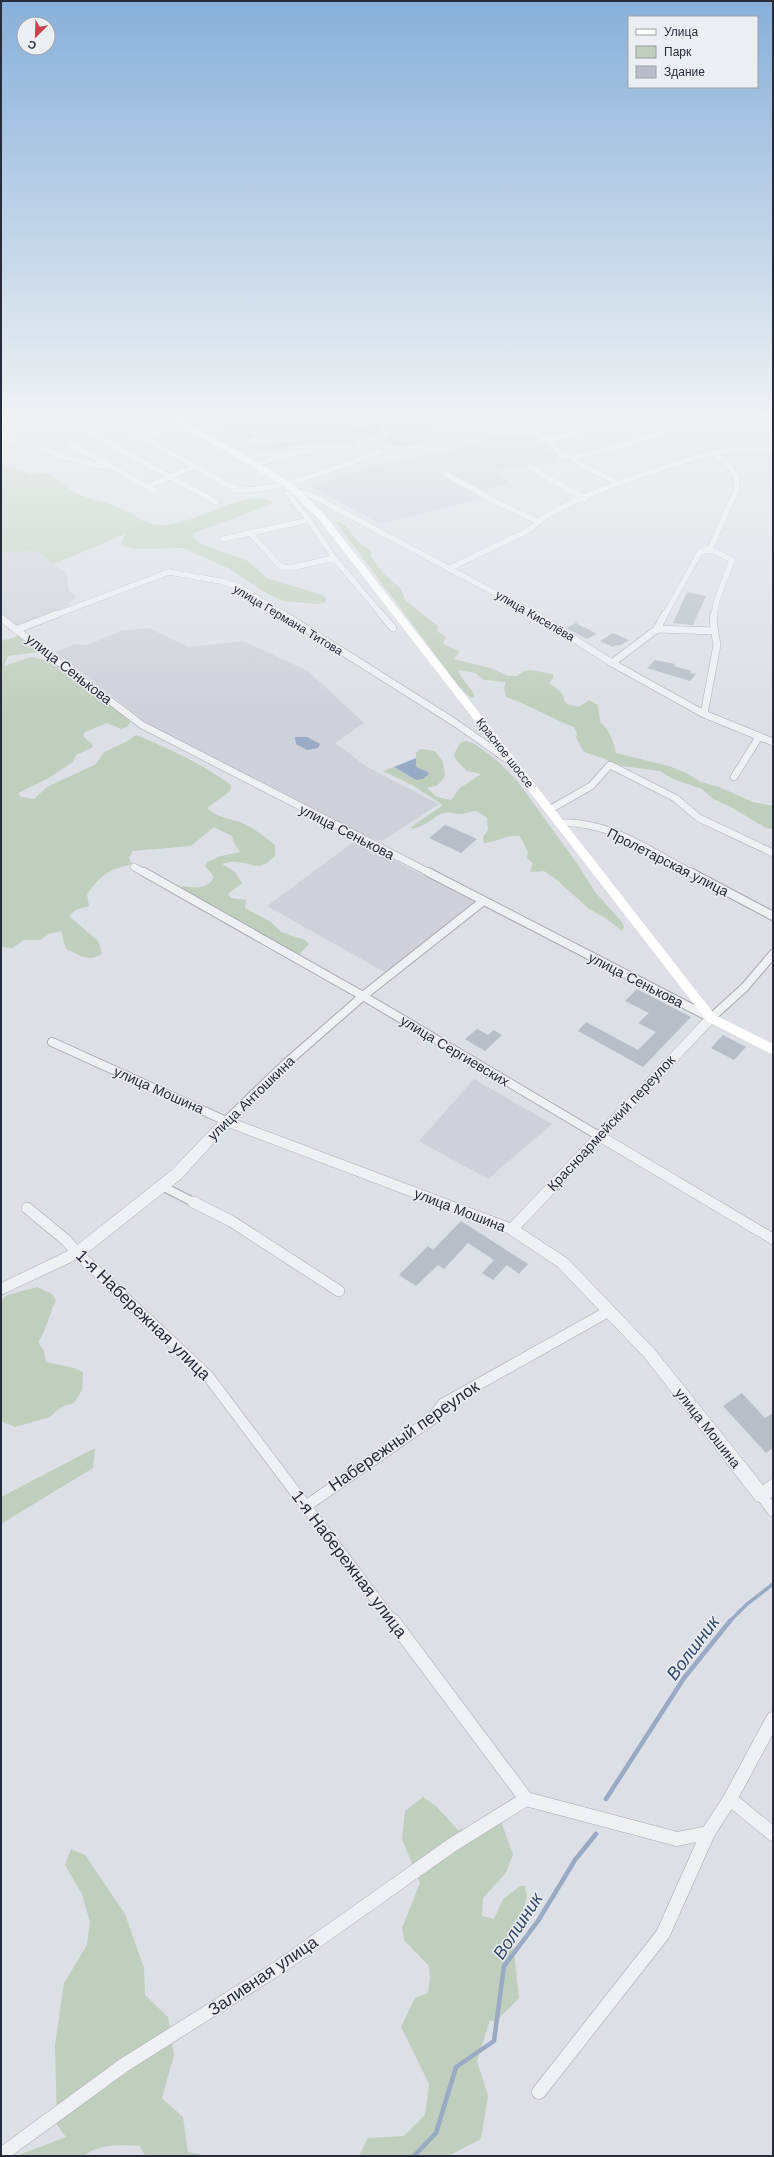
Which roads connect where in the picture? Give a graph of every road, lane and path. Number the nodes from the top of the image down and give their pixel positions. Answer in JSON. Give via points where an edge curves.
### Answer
{"nodes":[{"id":1,"x":303,"y":513,"type":"edge"},
{"id":2,"x":318,"y":513,"type":"edge"},
{"id":3,"x":345,"y":513,"type":"edge"},
{"id":4,"x":519,"y":513,"type":"edge"},
{"id":5,"x":552,"y":513,"type":"edge"},
{"id":6,"x":726,"y":513,"type":"edge"},
{"id":7,"x":310,"y":520,"type":"junction"},
{"id":8,"x":537,"y":521,"type":"junction"},
{"id":9,"x":250,"y":533,"type":"junction"},
{"id":10,"x":223,"y":539,"type":"dead end"},
{"id":11,"x":710,"y":549,"type":"junction"},
{"id":12,"x":334,"y":558,"type":"junction"},
{"id":13,"x":450,"y":568,"type":"junction"},
{"id":14,"x":1,"y":618,"type":"edge"},
{"id":15,"x":393,"y":628,"type":"dead end"},
{"id":16,"x":18,"y":629,"type":"junction"},
{"id":17,"x":657,"y":629,"type":"junction"},
{"id":18,"x":714,"y":631,"type":"junction"},
{"id":19,"x":612,"y":663,"type":"junction"},
{"id":20,"x":704,"y":714,"type":"junction"},
{"id":21,"x":759,"y":737,"type":"junction"},
{"id":22,"x":773,"y":742,"type":"edge"},
{"id":23,"x":514,"y":764,"type":"junction"},
{"id":24,"x":734,"y":777,"type":"dead end"},
{"id":25,"x":549,"y":810,"type":"junction"},
{"id":26,"x":560,"y":823,"type":"junction"},
{"id":27,"x":773,"y":853,"type":"edge"},
{"id":28,"x":134,"y":867,"type":"dead end"},
{"id":29,"x":482,"y":902,"type":"junction"},
{"id":30,"x":773,"y":916,"type":"edge"},
{"id":31,"x":773,"y":954,"type":"edge"},
{"id":32,"x":690,"y":991,"type":"junction"},
{"id":33,"x":363,"y":996,"type":"junction"},
{"id":34,"x":671,"y":998,"type":"junction"},
{"id":35,"x":711,"y":1018,"type":"junction"},
{"id":36,"x":52,"y":1042,"type":"dead end"},
{"id":37,"x":773,"y":1050,"type":"edge"},
{"id":38,"x":226,"y":1121,"type":"junction"},
{"id":39,"x":599,"y":1136,"type":"junction"},
{"id":40,"x":162,"y":1186,"type":"junction"},
{"id":41,"x":27,"y":1208,"type":"dead end"},
{"id":42,"x":512,"y":1229,"type":"junction"},
{"id":43,"x":773,"y":1240,"type":"edge"},
{"id":44,"x":77,"y":1253,"type":"junction"},
{"id":45,"x":1,"y":1289,"type":"edge"},
{"id":46,"x":339,"y":1291,"type":"dead end"},
{"id":47,"x":609,"y":1311,"type":"junction"},
{"id":48,"x":773,"y":1485,"type":"edge"},
{"id":49,"x":762,"y":1496,"type":"junction"},
{"id":50,"x":306,"y":1506,"type":"junction"},
{"id":51,"x":773,"y":1511,"type":"edge"},
{"id":52,"x":773,"y":1719,"type":"edge"},
{"id":53,"x":526,"y":1799,"type":"junction"},
{"id":54,"x":730,"y":1799,"type":"junction"},
{"id":55,"x":708,"y":1833,"type":"junction"},
{"id":56,"x":773,"y":1834,"type":"edge"},
{"id":57,"x":539,"y":2092,"type":"dead end"},
{"id":58,"x":1,"y":2155,"type":"edge"}],
"edges":[{"from":1,"to":7,"type":"street"},
{"from":2,"to":23,"type":"main road","name":"Красное шоссе","via":[[357,559]]},
{"from":3,"to":13,"type":"street","name":"улица Киселёва"},
{"from":4,"to":8,"type":"street"},
{"from":5,"to":8,"type":"street"},
{"from":6,"to":11,"type":"street"},
{"from":7,"to":9,"type":"street"},
{"from":7,"to":12,"type":"street"},
{"from":8,"to":13,"type":"street","via":[[531,530]]},
{"from":9,"to":10,"type":"street"},
{"from":9,"to":12,"type":"street","via":[[281,567],[290,568]]},
{"from":11,"to":17,"type":"street","via":[[700,552]]},
{"from":11,"to":18,"type":"street","via":[[732,560],[717,600]]},
{"from":12,"to":15,"type":"street"},
{"from":13,"to":19,"type":"street","name":"улица Киселёва","via":[[525,608]]},
{"from":14,"to":16,"type":"street","name":"улица Сенькова"},
{"from":16,"to":23,"type":"street","name":"улица Германа Титова","via":[[170,572],[220,581],[240,588],[454,722]]},
{"from":16,"to":29,"type":"street","name":"улица Сенькова","via":[[142,725]]},
{"from":17,"to":18,"type":"street"},
{"from":17,"to":19,"type":"street"},
{"from":18,"to":20,"type":"street","via":[[716,658]]},
{"from":19,"to":20,"type":"street","name":"улица Киселёва"},
{"from":20,"to":21,"type":"street","name":"улица Киселёва"},
{"from":21,"to":22,"type":"street","name":"улица Киселёва"},
{"from":21,"to":24,"type":"street"},
{"from":23,"to":25,"type":"main road","name":"Красное шоссе"},
{"from":25,"to":26,"type":"main road","name":"Красное шоссе"},
{"from":25,"to":27,"type":"street","via":[[591,786],[610,765],[675,798],[700,818]]},
{"from":26,"to":30,"type":"street","name":"Пролетарская улица","via":[[578,822],[609,830]]},
{"from":26,"to":32,"type":"main road","name":"Красное шоссе"},
{"from":28,"to":33,"type":"street","name":"улица Сергиевских"},
{"from":29,"to":33,"type":"street","name":"улица Антошкина"},
{"from":29,"to":34,"type":"street","name":"улица Сенькова"},
{"from":31,"to":35,"type":"street","via":[[745,987]]},
{"from":32,"to":34,"type":"street","via":[[684,996]]},
{"from":32,"to":35,"type":"main road","name":"Красное шоссе"},
{"from":33,"to":38,"type":"street","name":"улица Антошкина","via":[[284,1065]]},
{"from":33,"to":39,"type":"street","name":"улица Сергиевских"},
{"from":34,"to":35,"type":"street","name":"улица Сенькова"},
{"from":35,"to":37,"type":"main road"},
{"from":35,"to":39,"type":"street","name":"Красноармейский переулок"},
{"from":36,"to":38,"type":"street","name":"улица Мошина"},
{"from":38,"to":40,"type":"street","name":"улица Антошкина","via":[[177,1174]]},
{"from":38,"to":42,"type":"street","name":"улица Мошина"},
{"from":39,"to":42,"type":"street","name":"Красноармейский переулок"},
{"from":39,"to":43,"type":"street","name":"улица Сергиевских"},
{"from":40,"to":44,"type":"street","name":"улица Антошкина"},
{"from":40,"to":46,"type":"street","via":[[231,1221]]},
{"from":41,"to":44,"type":"street","name":"1-я Набережная улица","via":[[67,1241]]},
{"from":42,"to":47,"type":"street","name":"улица Мошина","via":[[563,1262]]},
{"from":44,"to":45,"type":"street","name":"улица Антошкина"},
{"from":44,"to":50,"type":"street","name":"1-я Набережная улица","via":[[208,1376]]},
{"from":47,"to":49,"type":"street","name":"улица Мошина","via":[[650,1354]]},
{"from":47,"to":50,"type":"street","name":"Набережный переулок","via":[[443,1404],[432,1419]]},
{"from":48,"to":49,"type":"street"},
{"from":49,"to":51,"type":"street","name":"улица Мошина"},
{"from":50,"to":53,"type":"street","name":"1-я Набережная улица"},
{"from":52,"to":54,"type":"street"},
{"from":53,"to":55,"type":"street","via":[[677,1838]]},
{"from":53,"to":58,"type":"street","name":"Заливная улица","via":[[452,1845],[281,1966],[124,2065]]},
{"from":54,"to":55,"type":"street"},
{"from":54,"to":56,"type":"street"},
{"from":55,"to":57,"type":"street","via":[[663,1934]]}]}
